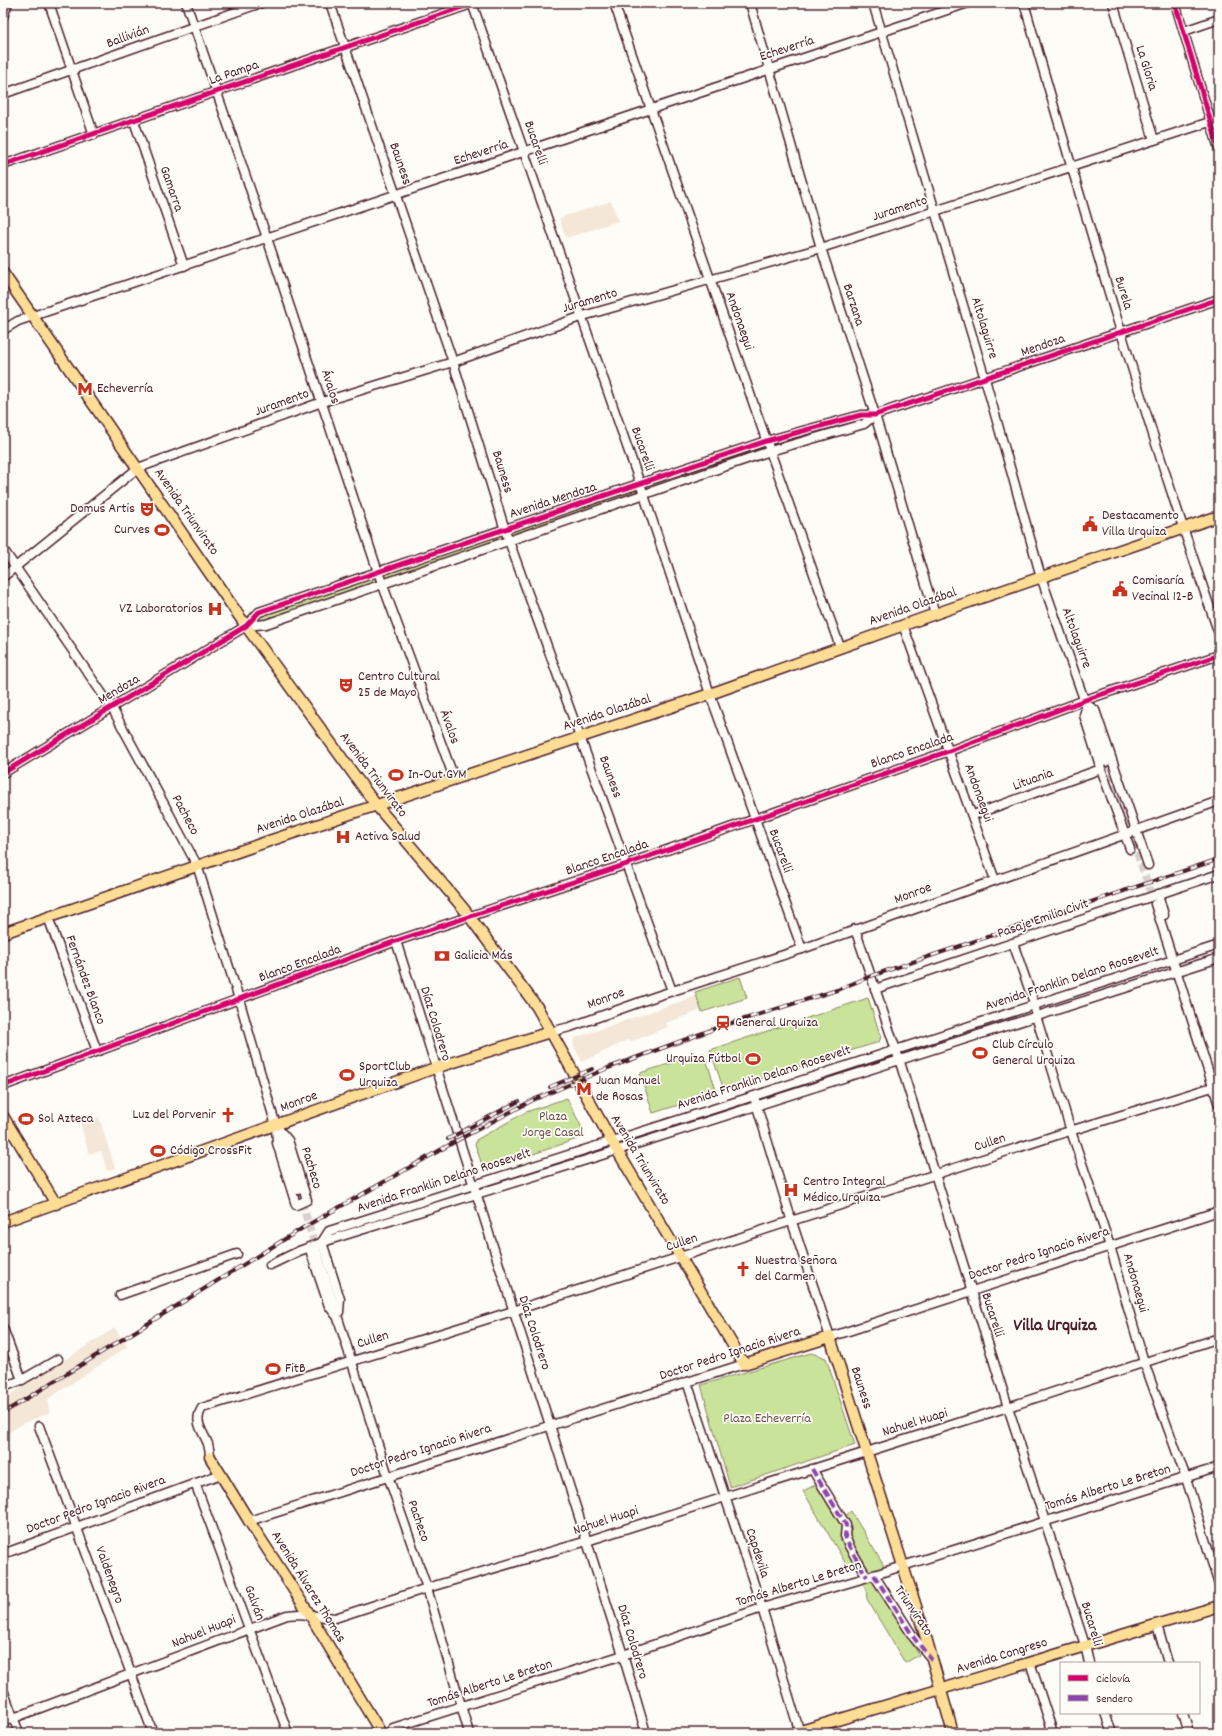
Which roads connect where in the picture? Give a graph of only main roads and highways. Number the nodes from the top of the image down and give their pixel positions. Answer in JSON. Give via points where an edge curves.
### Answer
{"nodes":[{"id":1,"x":3,"y":273,"type":"edge"},
{"id":2,"x":1219,"y":516,"type":"edge"},
{"id":3,"x":376,"y":805,"type":"junction"},
{"id":4,"x":3,"y":933,"type":"edge"},
{"id":5,"x":550,"y":1032,"type":"junction"},
{"id":6,"x":3,"y":1116,"type":"edge"},
{"id":7,"x":56,"y":1204,"type":"junction"},
{"id":8,"x":3,"y":1222,"type":"edge"},
{"id":9,"x":830,"y":1337,"type":"joint"},
{"id":10,"x":744,"y":1364,"type":"joint"},
{"id":11,"x":210,"y":1457,"type":"road end"},
{"id":12,"x":1219,"y":1606,"type":"edge"},
{"id":13,"x":940,"y":1689,"type":"junction"},
{"id":14,"x":798,"y":1732,"type":"edge"},
{"id":15,"x":380,"y":1733,"type":"edge"},
{"id":16,"x":953,"y":1733,"type":"edge"}],
"edges":[{"from":1,"to":3,"type":"main road","name":"Avenida Triunvirato","via":[[246,626]]},
{"from":2,"to":3,"type":"main road","name":"Avenida Olazábal","via":[[710,694]]},
{"from":3,"to":4,"type":"main road","name":"Avenida Olazábal"},
{"from":3,"to":5,"type":"main road","name":"Avenida Triunvirato","via":[[469,917],[528,994]]},
{"from":5,"to":7,"type":"main road","name":"Monroe","via":[[435,1068]]},
{"from":5,"to":10,"type":"main road","name":"Avenida Triunvirato"},
{"from":6,"to":7,"type":"main road"},
{"from":7,"to":8,"type":"main road","name":"Monroe"},
{"from":9,"to":10,"type":"main road","name":"Doctor Pedro Ignacio Rivera"},
{"from":9,"to":13,"type":"main road","name":"Bauness"},
{"from":11,"to":15,"type":"main road","name":"Avenida Álvarez Thomas","via":[[310,1615]]},
{"from":12,"to":13,"type":"main road","name":"Avenida Congreso"},
{"from":13,"to":14,"type":"main road","name":"Avenida Congreso"},
{"from":13,"to":16,"type":"main road"}]}
